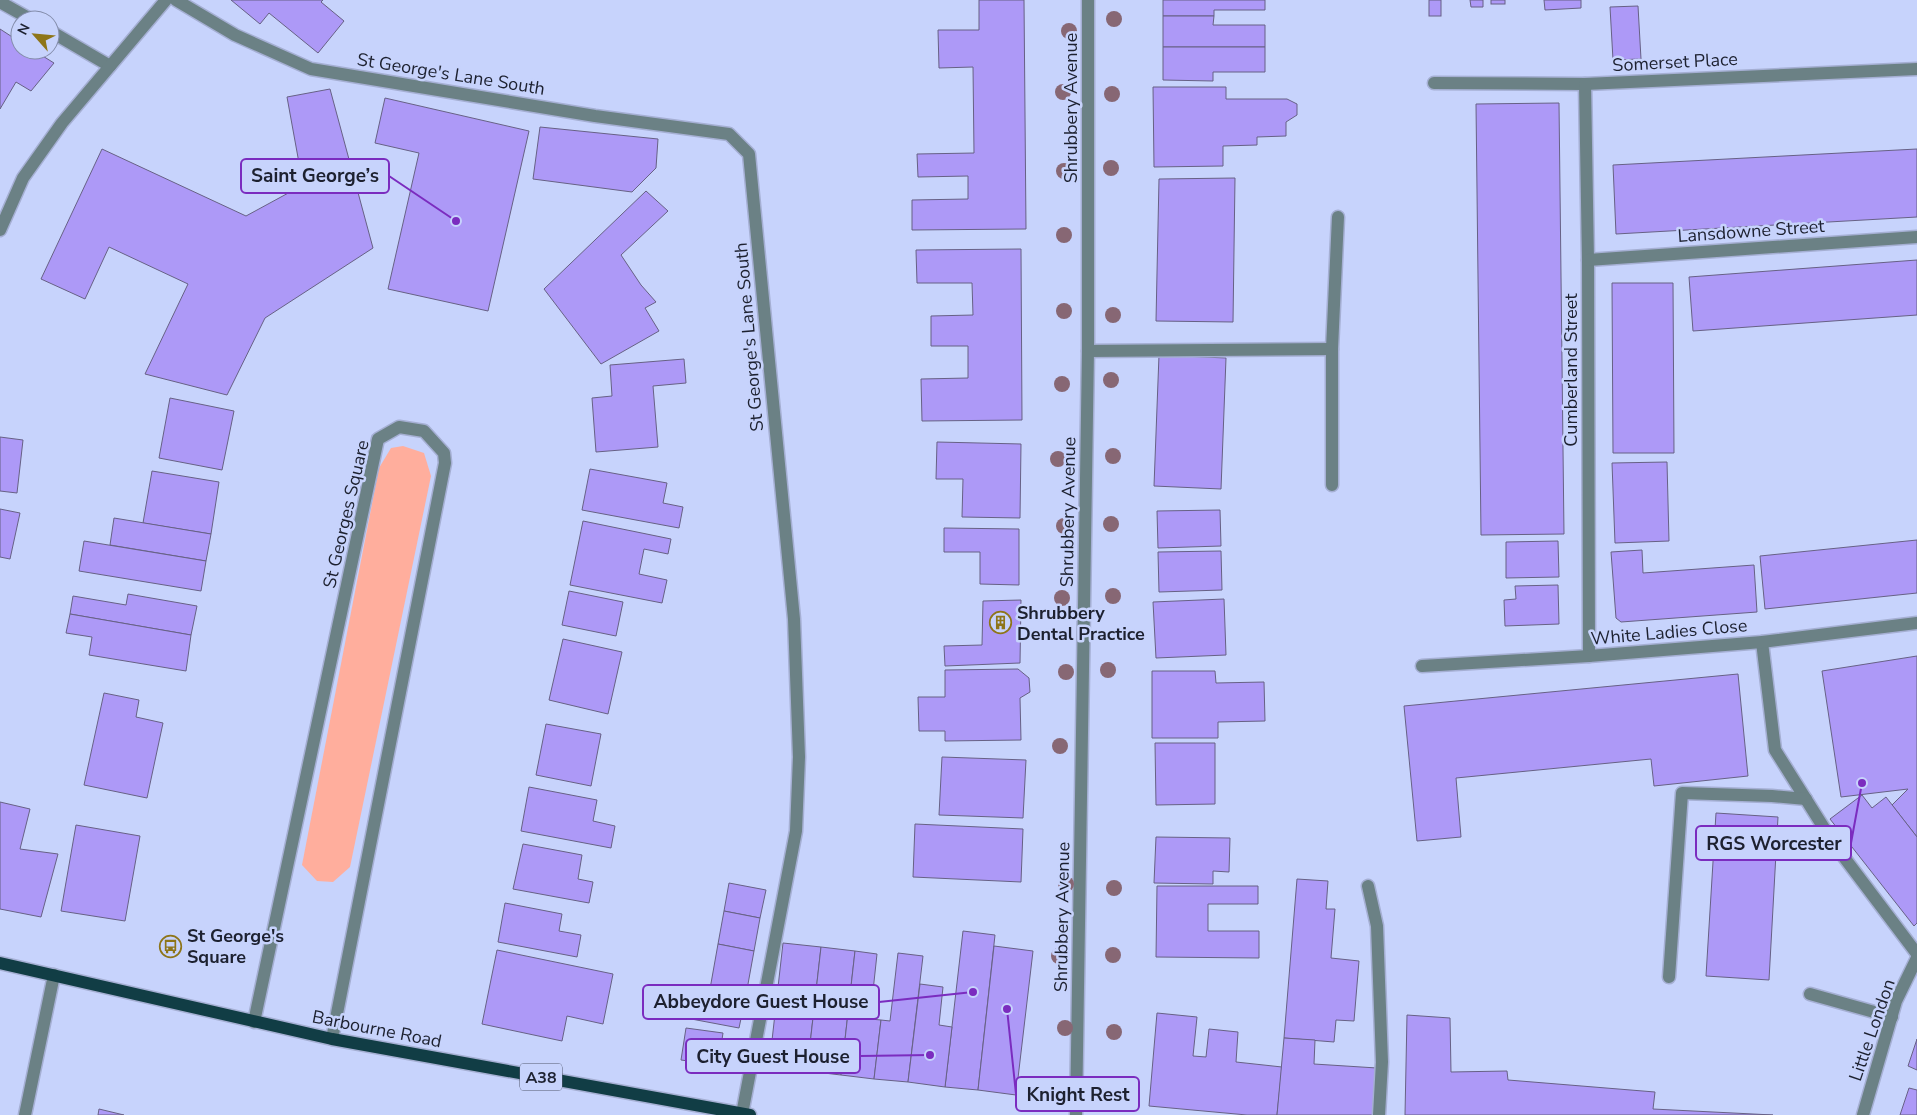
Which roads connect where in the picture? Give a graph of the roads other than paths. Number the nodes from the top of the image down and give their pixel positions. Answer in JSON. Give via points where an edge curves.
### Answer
{"nodes":[{"id":1,"x":166,"y":0,"type":"edge"},
{"id":2,"x":176,"y":0,"type":"edge"},
{"id":3,"x":1088,"y":0,"type":"edge"},
{"id":4,"x":0,"y":2,"type":"edge"},
{"id":5,"x":14,"y":10,"type":"edge"},
{"id":6,"x":60,"y":37,"type":"edge"},
{"id":7,"x":110,"y":66,"type":"junction"},
{"id":8,"x":1917,"y":68,"type":"edge"},
{"id":9,"x":1434,"y":82,"type":"dead end"},
{"id":10,"x":1586,"y":84,"type":"junction"},
{"id":11,"x":1338,"y":218,"type":"dead end"},
{"id":12,"x":0,"y":230,"type":"edge"},
{"id":13,"x":1917,"y":237,"type":"edge"},
{"id":14,"x":1588,"y":260,"type":"junction"},
{"id":15,"x":1332,"y":349,"type":"junction"},
{"id":16,"x":1088,"y":351,"type":"junction"},
{"id":17,"x":1332,"y":484,"type":"dead end"},
{"id":18,"x":1917,"y":623,"type":"edge"},
{"id":19,"x":1762,"y":642,"type":"junction"},
{"id":20,"x":1589,"y":656,"type":"junction"},
{"id":21,"x":1422,"y":666,"type":"dead end"},
{"id":22,"x":1806,"y":799,"type":"junction"},
{"id":23,"x":1368,"y":886,"type":"dead end"},
{"id":24,"x":1917,"y":954,"type":"edge"},
{"id":25,"x":1917,"y":958,"type":"edge"},
{"id":26,"x":0,"y":963,"type":"edge"},
{"id":27,"x":54,"y":975,"type":"junction"},
{"id":28,"x":1669,"y":977,"type":"dead end"},
{"id":29,"x":1810,"y":994,"type":"dead end"},
{"id":30,"x":1892,"y":1017,"type":"junction"},
{"id":31,"x":254,"y":1022,"type":"junction"},
{"id":32,"x":332,"y":1039,"type":"junction"},
{"id":33,"x":746,"y":1114,"type":"edge"},
{"id":34,"x":26,"y":1115,"type":"edge"},
{"id":35,"x":1076,"y":1115,"type":"edge"},
{"id":36,"x":1379,"y":1115,"type":"edge"},
{"id":37,"x":1863,"y":1115,"type":"edge"}],
"edges":[{"from":1,"to":7,"type":"street"},
{"from":2,"to":33,"type":"street","name":"St George's Lane South","via":[[235,35],[311,69],[594,116],[729,134],[750,154],[794,619],[799,758],[796,831]]},
{"from":3,"to":16,"type":"street","name":"Shrubbery Avenue"},
{"from":4,"to":5,"type":"street"},
{"from":6,"to":7,"type":"street"},
{"from":7,"to":12,"type":"street","via":[[62,123],[23,178]]},
{"from":8,"to":10,"type":"street","name":"Somerset Place"},
{"from":9,"to":10,"type":"street","name":"Somerset Place"},
{"from":10,"to":14,"type":"street","name":"Cumberland Street"},
{"from":11,"to":15,"type":"street"},
{"from":13,"to":14,"type":"street","name":"Lansdowne Street"},
{"from":14,"to":20,"type":"street","name":"Cumberland Street"},
{"from":15,"to":16,"type":"street"},
{"from":15,"to":17,"type":"street"},
{"from":16,"to":35,"type":"street","name":"Shrubbery Avenue"},
{"from":18,"to":19,"type":"street","name":"White Ladies Close"},
{"from":19,"to":20,"type":"street","name":"White Ladies Close"},
{"from":19,"to":22,"type":"street","via":[[1775,750]]},
{"from":20,"to":21,"type":"street","name":"White Ladies Close"},
{"from":22,"to":24,"type":"street","via":[[1834,844]]},
{"from":22,"to":28,"type":"street","via":[[1682,793]]},
{"from":23,"to":36,"type":"street","via":[[1377,926],[1382,1062]]},
{"from":25,"to":30,"type":"street","name":"Little London","via":[[1896,1001]]},
{"from":26,"to":27,"type":"main road","name":"Barbourne Road","number":"A38"},
{"from":27,"to":31,"type":"main road","name":"Barbourne Road","number":"A38"},
{"from":27,"to":34,"type":"street"},
{"from":29,"to":30,"type":"street"},
{"from":30,"to":37,"type":"street","name":"Little London"},
{"from":31,"to":32,"type":"main road","name":"Barbourne Road","number":"A38"},
{"from":31,"to":32,"type":"street","name":"St Georges Square","via":[[378,439],[399,427],[424,431],[444,453],[445,463]]},
{"from":32,"to":33,"type":"main road","name":"Barbourne Road","number":"A38"}]}
